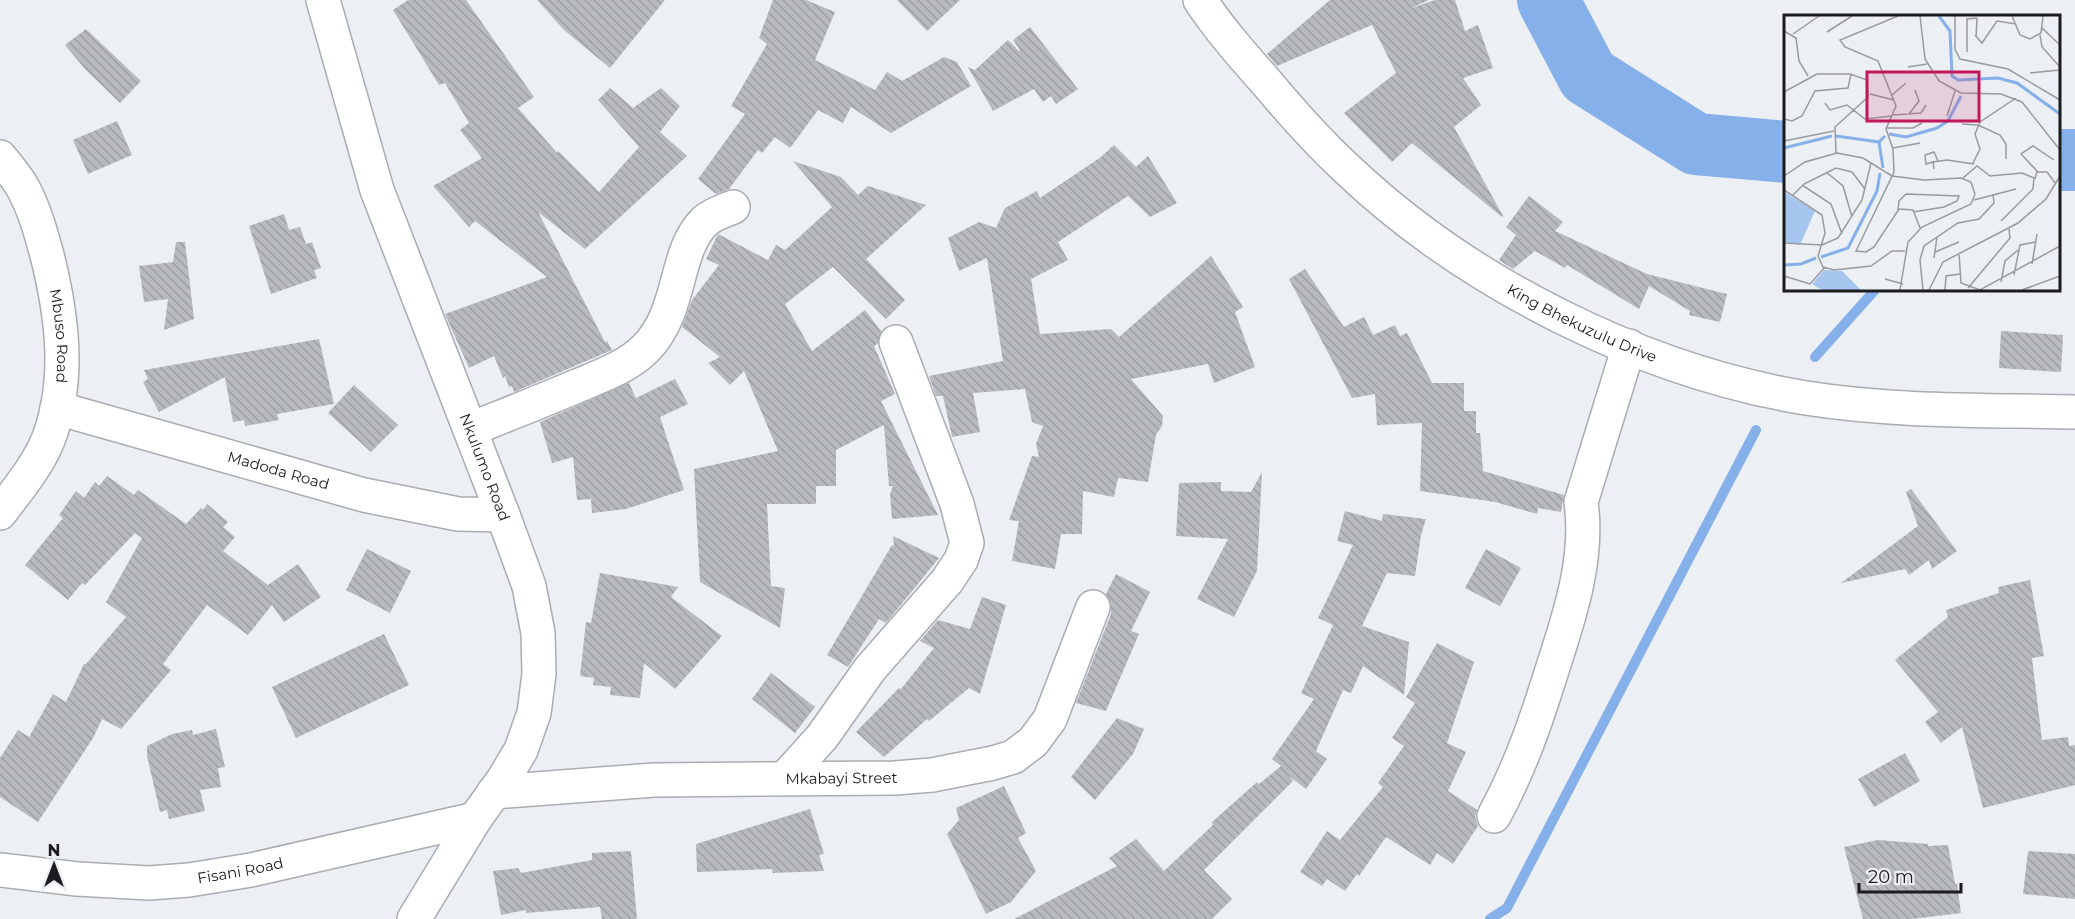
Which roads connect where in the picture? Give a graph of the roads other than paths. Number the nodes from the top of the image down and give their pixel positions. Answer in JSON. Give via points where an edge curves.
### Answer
{"nodes":[{"id":1,"x":323,"y":0,"type":"edge"},
{"id":2,"x":1200,"y":0,"type":"edge"},
{"id":3,"x":0,"y":157,"type":"edge"},
{"id":4,"x":733,"y":207,"type":"dead end"},
{"id":5,"x":896,"y":342,"type":"dead end"},
{"id":6,"x":1629,"y":346,"type":"junction"},
{"id":7,"x":57,"y":408,"type":"junction"},
{"id":8,"x":2075,"y":412,"type":"edge"},
{"id":9,"x":471,"y":429,"type":"junction"},
{"id":10,"x":0,"y":513,"type":"edge"},
{"id":11,"x":503,"y":515,"type":"junction"},
{"id":12,"x":1093,"y":607,"type":"dead end"},
{"id":13,"x":785,"y":778,"type":"junction"},
{"id":14,"x":494,"y":792,"type":"junction"},
{"id":15,"x":1494,"y":816,"type":"dead end"},
{"id":16,"x":475,"y":819,"type":"junction"},
{"id":17,"x":0,"y":870,"type":"edge"},
{"id":18,"x":414,"y":919,"type":"edge"}],
"edges":[{"from":1,"to":9,"type":"street","name":"Nkulumo Road","via":[[377,190]]},
{"from":2,"to":6,"type":"street","name":"King Bhekuzulu Drive","via":[[1218,27],[1311,133],[1388,205],[1496,281],[1577,324]]},
{"from":3,"to":7,"type":"street","name":"Mbuso Road","via":[[24,188],[38,222],[56,290],[63,373]]},
{"from":4,"to":9,"type":"street","via":[[705,221],[695,235],[666,322],[644,350],[602,375]]},
{"from":5,"to":13,"type":"street","via":[[957,504],[967,543],[947,581],[870,669],[822,737]]},
{"from":6,"to":8,"type":"street","name":"King Bhekuzulu Drive","via":[[1744,385],[1857,405]]},
{"from":6,"to":15,"type":"street","via":[[1581,502],[1581,553],[1565,630],[1537,720]]},
{"from":7,"to":10,"type":"street","name":"Mbuso Road","via":[[48,440],[32,470]]},
{"from":7,"to":11,"type":"street","name":"Madoda Road","via":[[364,495],[458,514]]},
{"from":9,"to":11,"type":"street","name":"Nkulumo Road"},
{"from":11,"to":14,"type":"street","name":"Nkulumo Road","via":[[529,586],[538,633],[539,674],[534,713],[521,750]]},
{"from":12,"to":13,"type":"street","name":"Mkabayi Street","via":[[1050,719],[1033,742],[1013,757],[923,776]]},
{"from":13,"to":14,"type":"street","name":"Mkabayi Street","via":[[654,780]]},
{"from":14,"to":16,"type":"street","name":"Nkulumo Road"},
{"from":16,"to":17,"type":"street","name":"Fisani Road","via":[[251,870],[189,880],[76,879]]},
{"from":16,"to":18,"type":"street","name":"Nkulumo Road"}]}
